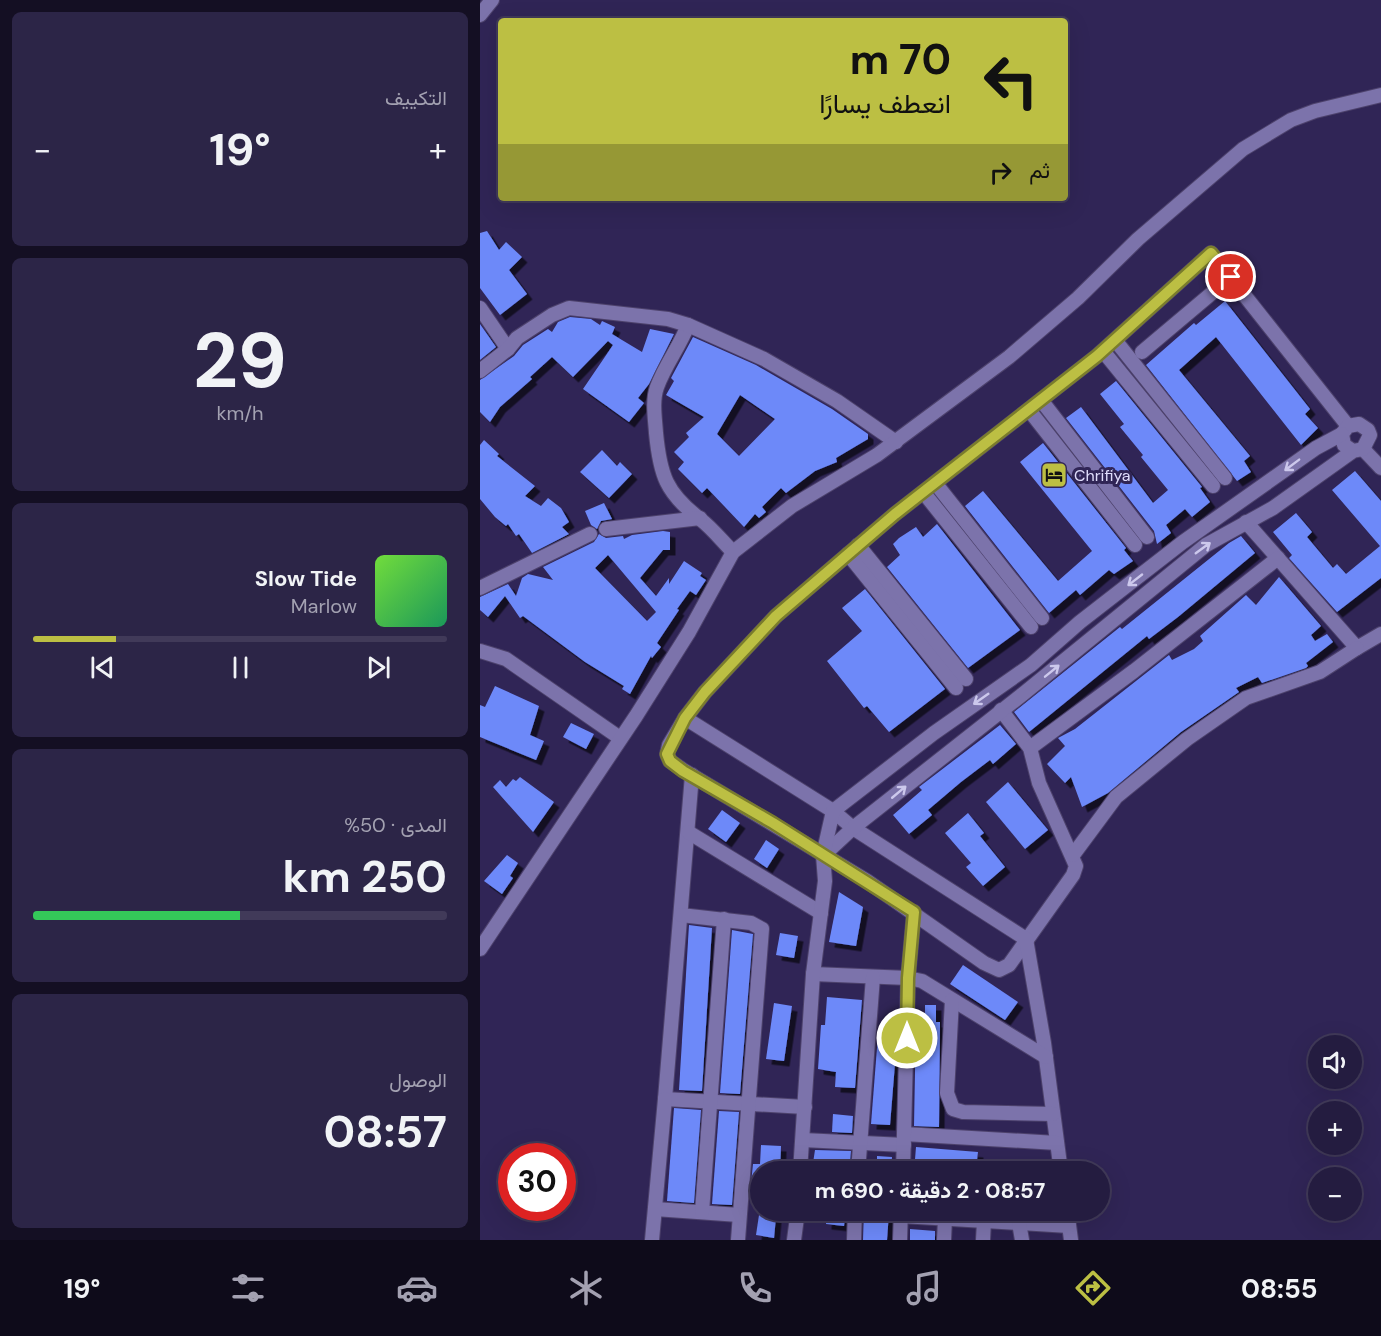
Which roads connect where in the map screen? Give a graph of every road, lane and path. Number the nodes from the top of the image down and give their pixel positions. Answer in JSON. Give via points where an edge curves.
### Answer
{"nodes":[{"id":1,"x":492,"y":0,"type":"edge"},
{"id":2,"x":480,"y":15,"type":"edge"},
{"id":3,"x":1381,"y":95,"type":"edge"},
{"id":4,"x":1231,"y":277,"type":"junction"},
{"id":5,"x":480,"y":308,"type":"edge"},
{"id":6,"x":688,"y":325,"type":"junction"},
{"id":7,"x":1115,"y":340,"type":"junction"},
{"id":8,"x":508,"y":348,"type":"junction"},
{"id":9,"x":1103,"y":351,"type":"junction"},
{"id":10,"x":1142,"y":352,"type":"dead end"},
{"id":11,"x":480,"y":371,"type":"edge"},
{"id":12,"x":1041,"y":400,"type":"junction"},
{"id":13,"x":1029,"y":410,"type":"junction"},
{"id":14,"x":1181,"y":423,"type":"junction"},
{"id":15,"x":1345,"y":430,"type":"junction"},
{"id":16,"x":1169,"y":433,"type":"junction"},
{"id":17,"x":896,"y":442,"type":"junction"},
{"id":18,"x":1358,"y":450,"type":"junction"},
{"id":19,"x":1381,"y":468,"type":"edge"},
{"id":20,"x":1103,"y":479,"type":"junction"},
{"id":21,"x":936,"y":484,"type":"junction"},
{"id":22,"x":1090,"y":489,"type":"junction"},
{"id":23,"x":924,"y":493,"type":"junction"},
{"id":24,"x":700,"y":518,"type":"junction"},
{"id":25,"x":1246,"y":522,"type":"junction"},
{"id":26,"x":606,"y":530,"type":"dead end"},
{"id":27,"x":590,"y":534,"type":"dead end"},
{"id":28,"x":1147,"y":537,"type":"dead end"},
{"id":29,"x":1135,"y":545,"type":"dead end"},
{"id":30,"x":853,"y":549,"type":"junction"},
{"id":31,"x":733,"y":552,"type":"junction"},
{"id":32,"x":1278,"y":558,"type":"junction"},
{"id":33,"x":1001,"y":566,"type":"junction"},
{"id":34,"x":989,"y":576,"type":"junction"},
{"id":35,"x":480,"y":588,"type":"edge"},
{"id":36,"x":1381,"y":634,"type":"edge"},
{"id":37,"x":1357,"y":648,"type":"junction"},
{"id":38,"x":480,"y":651,"type":"edge"},
{"id":39,"x":961,"y":683,"type":"dead end"},
{"id":40,"x":1002,"y":710,"type":"junction"},
{"id":41,"x":685,"y":718,"type":"junction"},
{"id":42,"x":620,"y":738,"type":"junction"},
{"id":43,"x":1030,"y":748,"type":"junction"},
{"id":44,"x":692,"y":775,"type":"junction"},
{"id":45,"x":833,"y":811,"type":"junction"},
{"id":46,"x":853,"y":828,"type":"junction"},
{"id":47,"x":688,"y":832,"type":"junction"},
{"id":48,"x":823,"y":855,"type":"junction"},
{"id":49,"x":1072,"y":855,"type":"junction"},
{"id":50,"x":914,"y":912,"type":"junction"},
{"id":51,"x":821,"y":913,"type":"junction"},
{"id":52,"x":681,"y":915,"type":"junction"},
{"id":53,"x":724,"y":919,"type":"junction"},
{"id":54,"x":1026,"y":939,"type":"junction"},
{"id":55,"x":480,"y":950,"type":"edge"},
{"id":56,"x":813,"y":974,"type":"junction"},
{"id":57,"x":873,"y":977,"type":"junction"},
{"id":58,"x":908,"y":978,"type":"junction"},
{"id":59,"x":952,"y":1000,"type":"junction"},
{"id":60,"x":1046,"y":1057,"type":"junction"},
{"id":61,"x":665,"y":1099,"type":"junction"},
{"id":62,"x":711,"y":1102,"type":"junction"},
{"id":63,"x":748,"y":1103,"type":"junction"},
{"id":64,"x":805,"y":1107,"type":"junction"},
{"id":65,"x":1053,"y":1114,"type":"junction"},
{"id":66,"x":904,"y":1139,"type":"junction"},
{"id":67,"x":803,"y":1140,"type":"junction"},
{"id":68,"x":860,"y":1143,"type":"junction"},
{"id":69,"x":1057,"y":1143,"type":"junction"},
{"id":70,"x":802,"y":1161,"type":"edge"},
{"id":71,"x":859,"y":1161,"type":"edge"},
{"id":72,"x":903,"y":1161,"type":"edge"},
{"id":73,"x":1059,"y":1161,"type":"edge"},
{"id":74,"x":655,"y":1209,"type":"junction"},
{"id":75,"x":702,"y":1212,"type":"junction"},
{"id":76,"x":739,"y":1215,"type":"junction"},
{"id":77,"x":797,"y":1221,"type":"edge"},
{"id":78,"x":855,"y":1221,"type":"edge"},
{"id":79,"x":901,"y":1221,"type":"edge"},
{"id":80,"x":945,"y":1221,"type":"edge"},
{"id":81,"x":984,"y":1221,"type":"joint"},
{"id":82,"x":1019,"y":1223,"type":"junction"},
{"id":83,"x":1070,"y":1233,"type":"edge"},
{"id":84,"x":652,"y":1240,"type":"edge"},
{"id":85,"x":738,"y":1240,"type":"edge"},
{"id":86,"x":794,"y":1240,"type":"edge"},
{"id":87,"x":854,"y":1240,"type":"edge"},
{"id":88,"x":900,"y":1240,"type":"edge"},
{"id":89,"x":944,"y":1240,"type":"edge"},
{"id":90,"x":983,"y":1240,"type":"edge"},
{"id":91,"x":1022,"y":1240,"type":"edge"}],
"edges":[{"from":1,"to":2,"type":"street"},
{"from":3,"to":17,"type":"street","via":[[1291,120],[1243,149],[1009,357]]},
{"from":4,"to":7,"type":"street","via":[[1211,253]]},
{"from":4,"to":10,"type":"street"},
{"from":4,"to":15,"type":"street"},
{"from":5,"to":8,"type":"street"},
{"from":6,"to":8,"type":"street","via":[[668,319],[568,308],[517,338]]},
{"from":6,"to":17,"type":"street","via":[[764,359],[837,400]]},
{"from":6,"to":24,"type":"street","via":[[657,387],[655,415],[660,461],[668,489],[690,513]]},
{"from":7,"to":9,"type":"street"},
{"from":7,"to":14,"type":"street"},
{"from":8,"to":11,"type":"street"},
{"from":9,"to":12,"type":"street"},
{"from":9,"to":16,"type":"street"},
{"from":12,"to":13,"type":"street"},
{"from":12,"to":20,"type":"street"},
{"from":13,"to":21,"type":"street"},
{"from":13,"to":22,"type":"street"},
{"from":14,"to":16,"type":"street"},
{"from":14,"to":16,"type":"street","via":[[1219,482]]},
{"from":15,"to":18,"type":"street","via":[[1344,445]]},
{"from":15,"to":18,"type":"street","via":[[1359,424],[1368,430],[1369,441]]},
{"from":15,"to":45,"type":"street","one_way":true,"via":[[1183,542],[1031,665]]},
{"from":17,"to":31,"type":"street","via":[[792,506]]},
{"from":18,"to":19,"type":"street"},
{"from":18,"to":25,"type":"street"},
{"from":20,"to":22,"type":"street"},
{"from":20,"to":28,"type":"street"},
{"from":21,"to":23,"type":"street"},
{"from":21,"to":33,"type":"street"},
{"from":22,"to":29,"type":"street"},
{"from":23,"to":30,"type":"street"},
{"from":23,"to":34,"type":"street"},
{"from":24,"to":26,"type":"street"},
{"from":24,"to":31,"type":"street"},
{"from":25,"to":32,"type":"street"},
{"from":40,"to":25,"type":"street","one_way":true,"via":[[1206,545]]},
{"from":27,"to":35,"type":"street"},
{"from":30,"to":39,"type":"street"},
{"from":30,"to":41,"type":"street","via":[[776,616]]},
{"from":31,"to":42,"type":"street","via":[[689,632]]},
{"from":32,"to":37,"type":"street"},
{"from":32,"to":43,"type":"street"},
{"from":33,"to":34,"type":"street"},
{"from":33,"to":34,"type":"street","via":[[1037,622]]},
{"from":36,"to":37,"type":"street"},
{"from":37,"to":49,"type":"street","via":[[1320,672],[1246,698],[1187,739],[1116,797]]},
{"from":38,"to":42,"type":"street","via":[[506,659]]},
{"from":40,"to":43,"type":"street"},
{"from":46,"to":40,"type":"street","one_way":true},
{"from":41,"to":44,"type":"street","via":[[667,754],[670,761]]},
{"from":41,"to":45,"type":"street"},
{"from":42,"to":55,"type":"street"},
{"from":43,"to":49,"type":"street","via":[[1043,793]]},
{"from":44,"to":47,"type":"street"},
{"from":44,"to":48,"type":"street"},
{"from":45,"to":46,"type":"street"},
{"from":45,"to":48,"type":"street"},
{"from":46,"to":48,"type":"street"},
{"from":46,"to":54,"type":"street"},
{"from":47,"to":51,"type":"street"},
{"from":47,"to":52,"type":"street"},
{"from":48,"to":50,"type":"street"},
{"from":48,"to":51,"type":"street"},
{"from":49,"to":54,"type":"street","via":[[1076,866],[1073,875]]},
{"from":50,"to":54,"type":"street","via":[[999,970],[1015,959]]},
{"from":50,"to":58,"type":"street"},
{"from":51,"to":56,"type":"street"},
{"from":52,"to":53,"type":"street"},
{"from":52,"to":61,"type":"street"},
{"from":53,"to":62,"type":"street"},
{"from":53,"to":63,"type":"street","via":[[757,924],[762,929]]},
{"from":54,"to":60,"type":"street"},
{"from":56,"to":57,"type":"street"},
{"from":56,"to":64,"type":"street"},
{"from":57,"to":58,"type":"street"},
{"from":57,"to":68,"type":"street"},
{"from":58,"to":59,"type":"street","via":[[922,981]]},
{"from":58,"to":66,"type":"street"},
{"from":59,"to":60,"type":"street"},
{"from":59,"to":65,"type":"street","via":[[947,1093],[953,1109]]},
{"from":60,"to":65,"type":"street"},
{"from":61,"to":62,"type":"street"},
{"from":61,"to":74,"type":"street"},
{"from":62,"to":63,"type":"street"},
{"from":62,"to":75,"type":"street"},
{"from":63,"to":64,"type":"street"},
{"from":63,"to":76,"type":"street"},
{"from":64,"to":67,"type":"street"},
{"from":65,"to":69,"type":"street"},
{"from":66,"to":68,"type":"street"},
{"from":66,"to":69,"type":"street"},
{"from":66,"to":72,"type":"street"},
{"from":67,"to":68,"type":"street"},
{"from":67,"to":70,"type":"street"},
{"from":68,"to":71,"type":"street"},
{"from":69,"to":73,"type":"street"},
{"from":74,"to":75,"type":"street"},
{"from":74,"to":84,"type":"street"},
{"from":75,"to":76,"type":"street"},
{"from":76,"to":85,"type":"street"},
{"from":77,"to":86,"type":"street"},
{"from":78,"to":87,"type":"street"},
{"from":79,"to":88,"type":"street"},
{"from":80,"to":89,"type":"street"},
{"from":81,"to":82,"type":"street"},
{"from":81,"to":90,"type":"street"},
{"from":82,"to":83,"type":"street"},
{"from":82,"to":91,"type":"street"}]}
